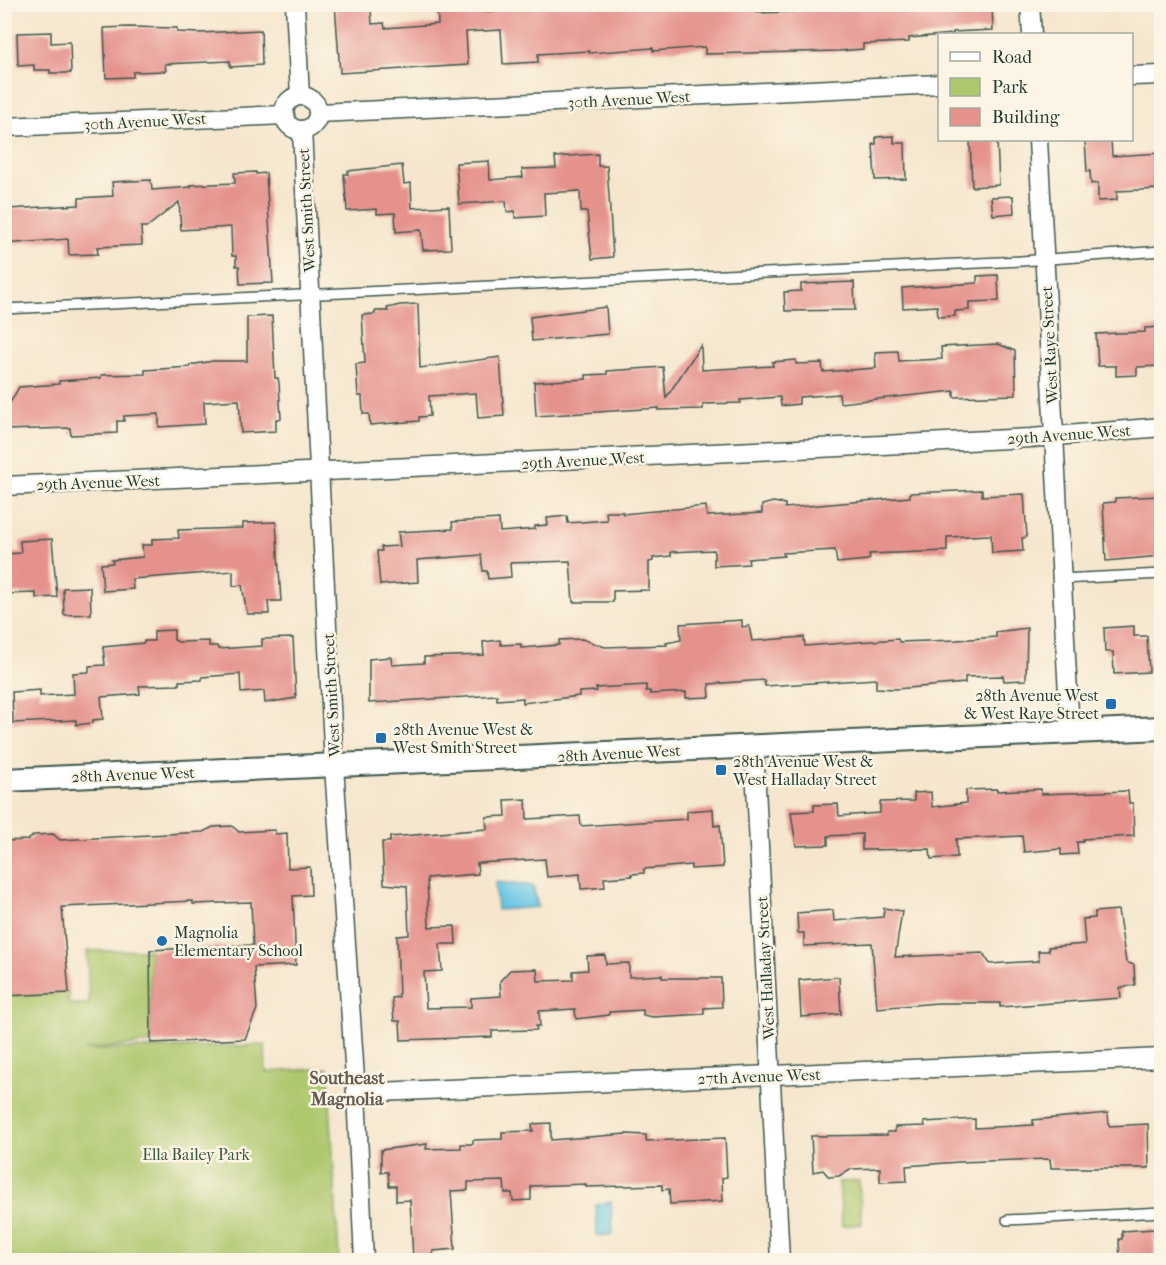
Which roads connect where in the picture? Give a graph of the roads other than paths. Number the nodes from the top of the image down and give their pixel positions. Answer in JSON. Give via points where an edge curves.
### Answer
{"nodes":[{"id":1,"x":295,"y":4,"type":"edge"},
{"id":2,"x":1030,"y":4,"type":"edge"},
{"id":3,"x":1032,"y":33,"type":"edge"},
{"id":4,"x":1161,"y":75,"type":"edge"},
{"id":5,"x":1133,"y":76,"type":"edge"},
{"id":6,"x":938,"y":84,"type":"edge"},
{"id":7,"x":300,"y":96,"type":"junction"},
{"id":8,"x":318,"y":113,"type":"junction"},
{"id":9,"x":285,"y":115,"type":"junction"},
{"id":10,"x":4,"y":127,"type":"edge"},
{"id":11,"x":302,"y":130,"type":"junction"},
{"id":12,"x":1038,"y":141,"type":"edge"},
{"id":13,"x":1161,"y":251,"type":"edge"},
{"id":14,"x":1044,"y":260,"type":"junction"},
{"id":15,"x":310,"y":294,"type":"junction"},
{"id":16,"x":4,"y":309,"type":"edge"},
{"id":17,"x":1161,"y":427,"type":"edge"},
{"id":18,"x":1054,"y":437,"type":"junction"},
{"id":19,"x":319,"y":472,"type":"junction"},
{"id":20,"x":4,"y":486,"type":"edge"},
{"id":21,"x":1161,"y":574,"type":"edge"},
{"id":22,"x":1061,"y":579,"type":"junction"},
{"id":23,"x":1161,"y":728,"type":"edge"},
{"id":24,"x":1070,"y":731,"type":"junction"},
{"id":25,"x":754,"y":747,"type":"junction"},
{"id":26,"x":334,"y":766,"type":"junction"},
{"id":27,"x":4,"y":780,"type":"edge"},
{"id":28,"x":1161,"y":1058,"type":"edge"},
{"id":29,"x":771,"y":1075,"type":"junction"},
{"id":30,"x":356,"y":1093,"type":"junction"},
{"id":31,"x":1161,"y":1212,"type":"edge"},
{"id":32,"x":1007,"y":1220,"type":"dead end"},
{"id":33,"x":364,"y":1260,"type":"edge"},
{"id":34,"x":780,"y":1260,"type":"edge"}],
"edges":[{"from":1,"to":7,"type":"street"},
{"from":2,"to":3,"type":"street"},
{"from":4,"to":5,"type":"street"},
{"from":6,"to":8,"type":"street","name":"30th Avenue West"},
{"from":7,"to":8,"type":"street","via":[[313,101]]},
{"from":7,"to":9,"type":"street","via":[[290,100]]},
{"from":8,"to":11,"type":"street","via":[[313,125]]},
{"from":9,"to":10,"type":"street","name":"30th Avenue West"},
{"from":9,"to":11,"type":"street","via":[[288,124]]},
{"from":11,"to":15,"type":"street","name":"West Smith Street"},
{"from":12,"to":14,"type":"street","name":"West Raye Street"},
{"from":13,"to":14,"type":"lane"},
{"from":14,"to":15,"type":"lane"},
{"from":14,"to":18,"type":"street","name":"West Raye Street"},
{"from":15,"to":16,"type":"lane"},
{"from":15,"to":19,"type":"street","name":"West Smith Street"},
{"from":17,"to":18,"type":"street","name":"29th Avenue West"},
{"from":18,"to":19,"type":"street","name":"29th Avenue West"},
{"from":18,"to":22,"type":"street","name":"West Raye Street"},
{"from":19,"to":20,"type":"street","name":"29th Avenue West"},
{"from":19,"to":26,"type":"street","name":"West Smith Street"},
{"from":21,"to":22,"type":"lane"},
{"from":22,"to":24,"type":"street","name":"West Raye Street"},
{"from":23,"to":24,"type":"street","name":"28th Avenue West"},
{"from":24,"to":25,"type":"street","name":"28th Avenue West"},
{"from":25,"to":26,"type":"street","name":"28th Avenue West"},
{"from":25,"to":29,"type":"street","name":"West Halladay Street"},
{"from":26,"to":27,"type":"street","name":"28th Avenue West"},
{"from":26,"to":30,"type":"street","name":"West Smith Street"},
{"from":28,"to":29,"type":"street","name":"27th Avenue West"},
{"from":29,"to":30,"type":"street","name":"27th Avenue West"},
{"from":29,"to":34,"type":"street","name":"West Halladay Street"},
{"from":30,"to":33,"type":"street","name":"West Smith Street"},
{"from":31,"to":32,"type":"lane"}]}
